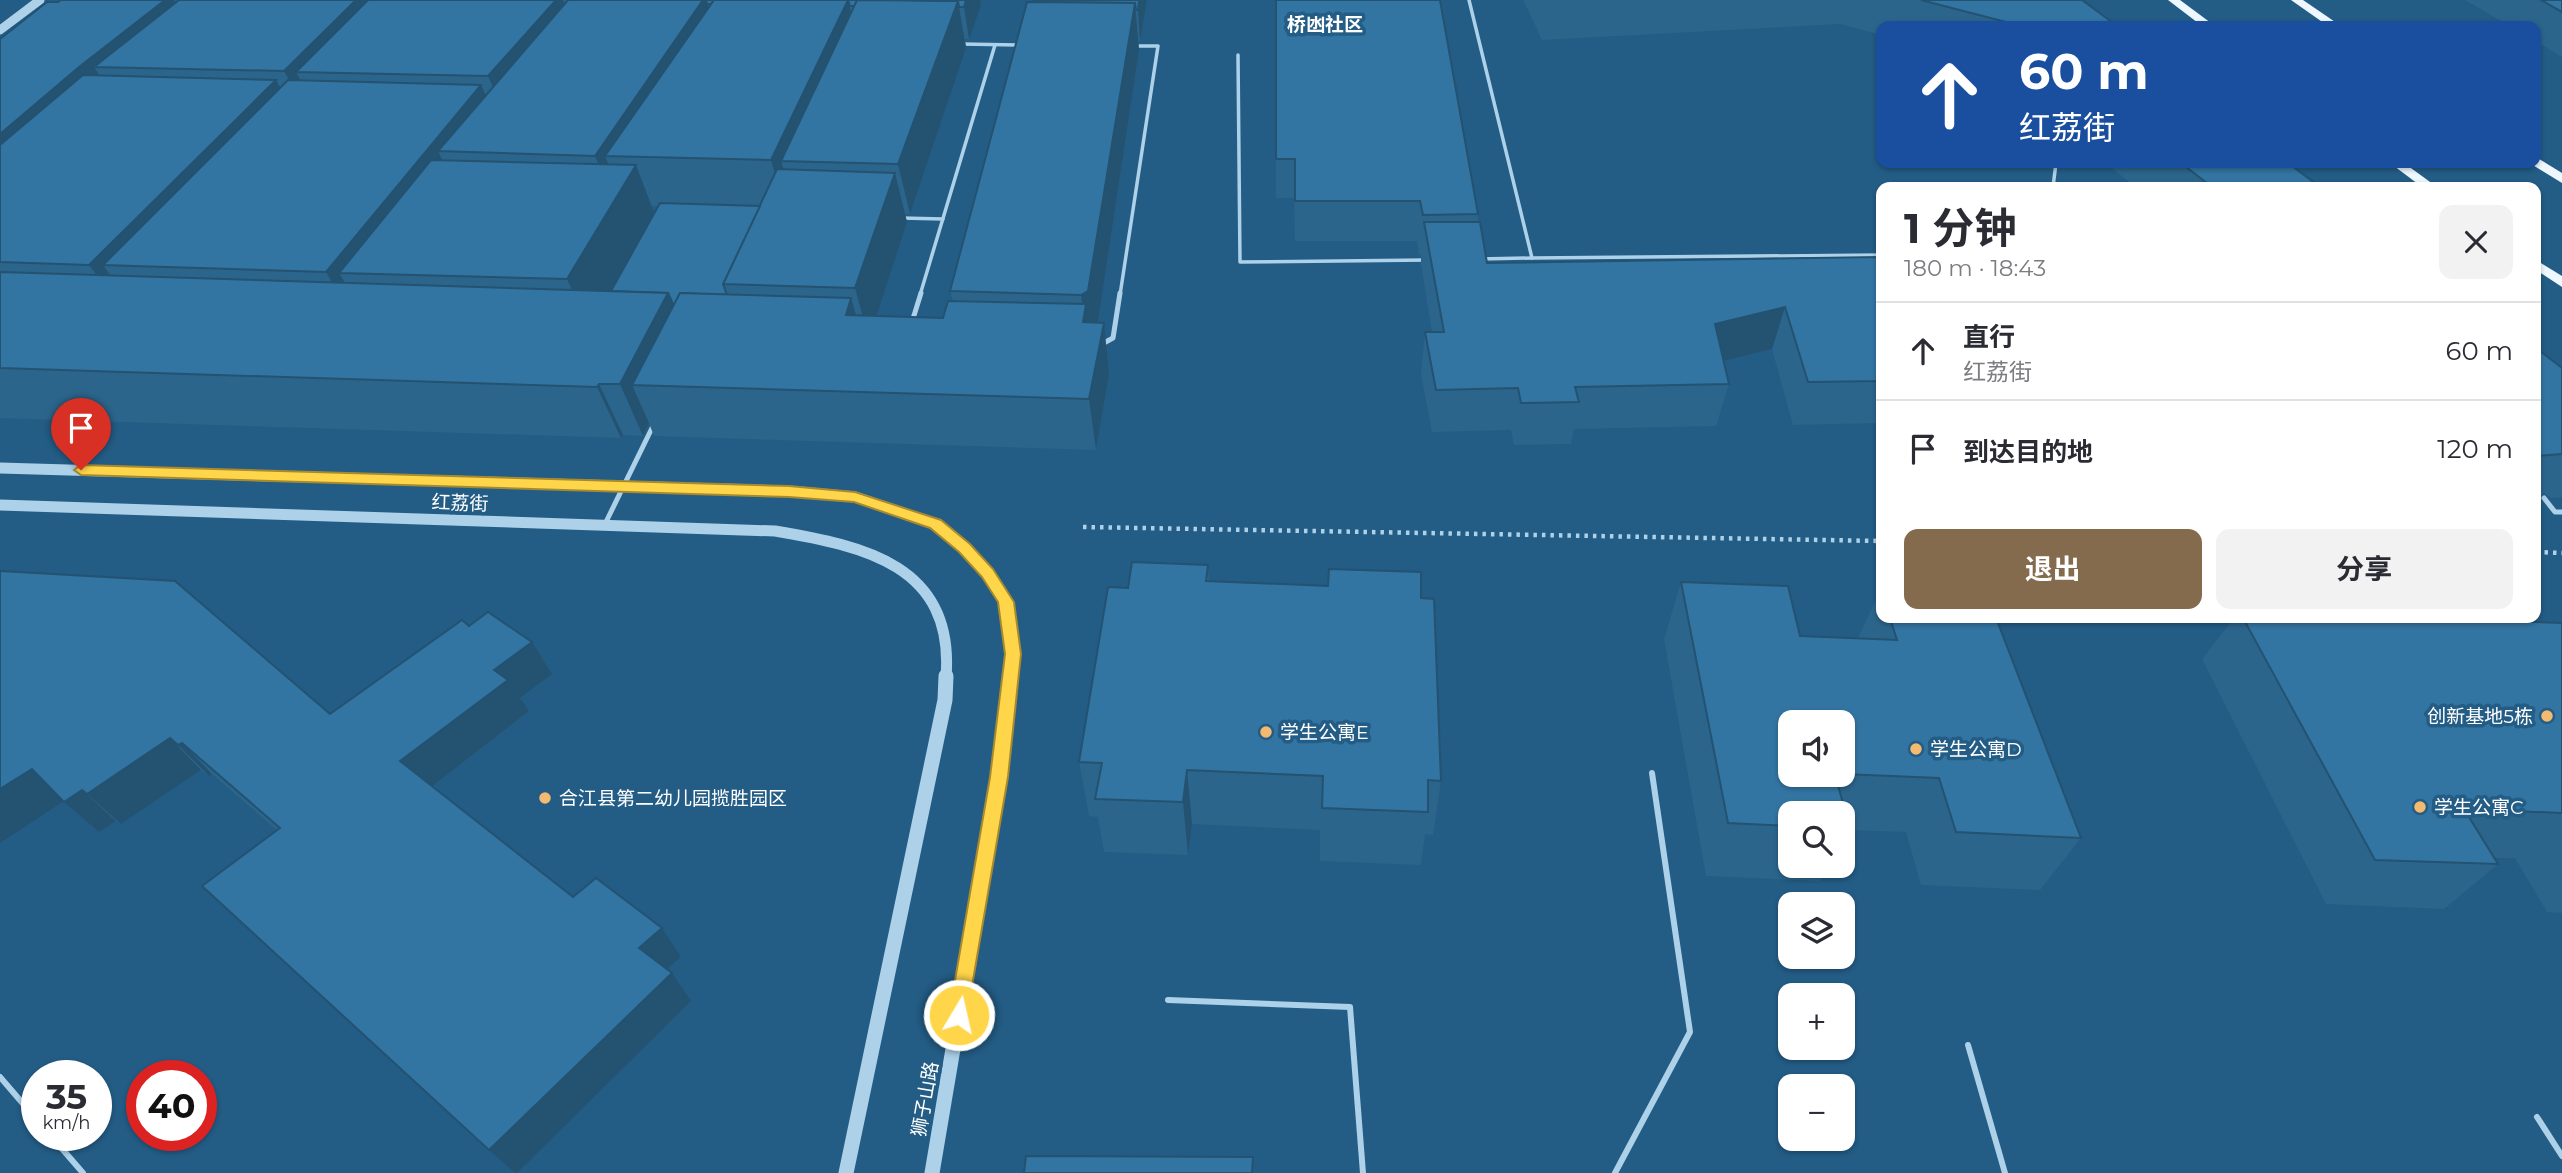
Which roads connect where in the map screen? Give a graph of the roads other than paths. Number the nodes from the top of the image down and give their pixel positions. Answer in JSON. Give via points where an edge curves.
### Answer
{"nodes":[{"id":1,"x":40,"y":0,"type":"edge"},
{"id":2,"x":1469,"y":0,"type":"edge"},
{"id":3,"x":2173,"y":0,"type":"edge"},
{"id":4,"x":2295,"y":0,"type":"edge"},
{"id":5,"x":2202,"y":21,"type":"edge"},
{"id":6,"x":2327,"y":21,"type":"edge"},
{"id":7,"x":0,"y":30,"type":"edge"},
{"id":8,"x":956,"y":44,"type":"edge"},
{"id":9,"x":995,"y":45,"type":"junction"},
{"id":10,"x":1022,"y":45,"type":"edge"},
{"id":11,"x":1130,"y":46,"type":"edge"},
{"id":12,"x":1238,"y":55,"type":"dead end"},
{"id":13,"x":2541,"y":164,"type":"edge"},
{"id":14,"x":2403,"y":168,"type":"edge"},
{"id":15,"x":2562,"y":178,"type":"edge"},
{"id":16,"x":2423,"y":182,"type":"edge"},
{"id":17,"x":892,"y":218,"type":"edge"},
{"id":18,"x":943,"y":219,"type":"junction"},
{"id":19,"x":1876,"y":255,"type":"edge"},
{"id":20,"x":1532,"y":258,"type":"junction"},
{"id":21,"x":1476,"y":259,"type":"edge"},
{"id":22,"x":1435,"y":260,"type":"edge"},
{"id":23,"x":2541,"y":268,"type":"edge"},
{"id":24,"x":2562,"y":283,"type":"edge"},
{"id":25,"x":908,"y":332,"type":"edge"},
{"id":26,"x":1101,"y":344,"type":"edge"},
{"id":27,"x":654,"y":424,"type":"edge"},
{"id":28,"x":0,"y":468,"type":"edge"},
{"id":29,"x":624,"y":486,"type":"junction"},
{"id":30,"x":2544,"y":498,"type":"edge"},
{"id":31,"x":0,"y":506,"type":"edge"},
{"id":32,"x":2562,"y":512,"type":"edge"},
{"id":33,"x":604,"y":526,"type":"junction"},
{"id":34,"x":965,"y":548,"type":"joint"},
{"id":35,"x":1652,"y":773,"type":"dead end"},
{"id":36,"x":1168,"y":1000,"type":"dead end"},
{"id":37,"x":1968,"y":1045,"type":"dead end"},
{"id":38,"x":0,"y":1077,"type":"edge"},
{"id":39,"x":21,"y":1101,"type":"edge"},
{"id":40,"x":2537,"y":1116,"type":"dead end"},
{"id":41,"x":64,"y":1151,"type":"edge"},
{"id":42,"x":2562,"y":1156,"type":"edge"},
{"id":43,"x":83,"y":1173,"type":"edge"},
{"id":44,"x":846,"y":1173,"type":"edge"},
{"id":45,"x":932,"y":1173,"type":"edge"},
{"id":46,"x":1363,"y":1173,"type":"edge"},
{"id":47,"x":1615,"y":1173,"type":"edge"},
{"id":48,"x":2005,"y":1173,"type":"edge"}],
"edges":[{"from":1,"to":7,"type":"street"},
{"from":2,"to":20,"type":"lane"},
{"from":3,"to":5,"type":"main road"},
{"from":4,"to":6,"type":"main road"},
{"from":8,"to":9,"type":"lane"},
{"from":9,"to":10,"type":"lane"},
{"from":9,"to":18,"type":"lane"},
{"from":11,"to":26,"type":"lane","via":[[1158,46],[1113,338]]},
{"from":12,"to":22,"type":"lane","via":[[1240,262]]},
{"from":13,"to":15,"type":"main road"},
{"from":14,"to":16,"type":"main road"},
{"from":17,"to":18,"type":"lane"},
{"from":18,"to":25,"type":"lane"},
{"from":19,"to":20,"type":"lane"},
{"from":20,"to":21,"type":"lane"},
{"from":23,"to":24,"type":"main road"},
{"from":27,"to":29,"type":"lane"},
{"from":28,"to":29,"type":"street","name":"红荔街"},
{"from":29,"to":33,"type":"lane"},
{"from":29,"to":34,"type":"street","name":"红荔街","via":[[855,497],[936,524]]},
{"from":30,"to":32,"type":"lane","via":[[2555,512]]},
{"from":31,"to":33,"type":"street","name":"红荔街"},
{"from":33,"to":44,"type":"street","name":"红荔街","via":[[788,533],[840,542],[879,557],[909,576],[928,595],[939,616],[947,641],[945,700]]},
{"from":34,"to":45,"type":"street","name":"狮子山路","via":[[1006,602],[1013,654],[999,777]]},
{"from":35,"to":47,"type":"lane","via":[[1690,1032]]},
{"from":36,"to":46,"type":"lane","via":[[1350,1007]]},
{"from":37,"to":48,"type":"lane"},
{"from":38,"to":39,"type":"lane"},
{"from":40,"to":42,"type":"lane"},
{"from":41,"to":43,"type":"lane"}]}
